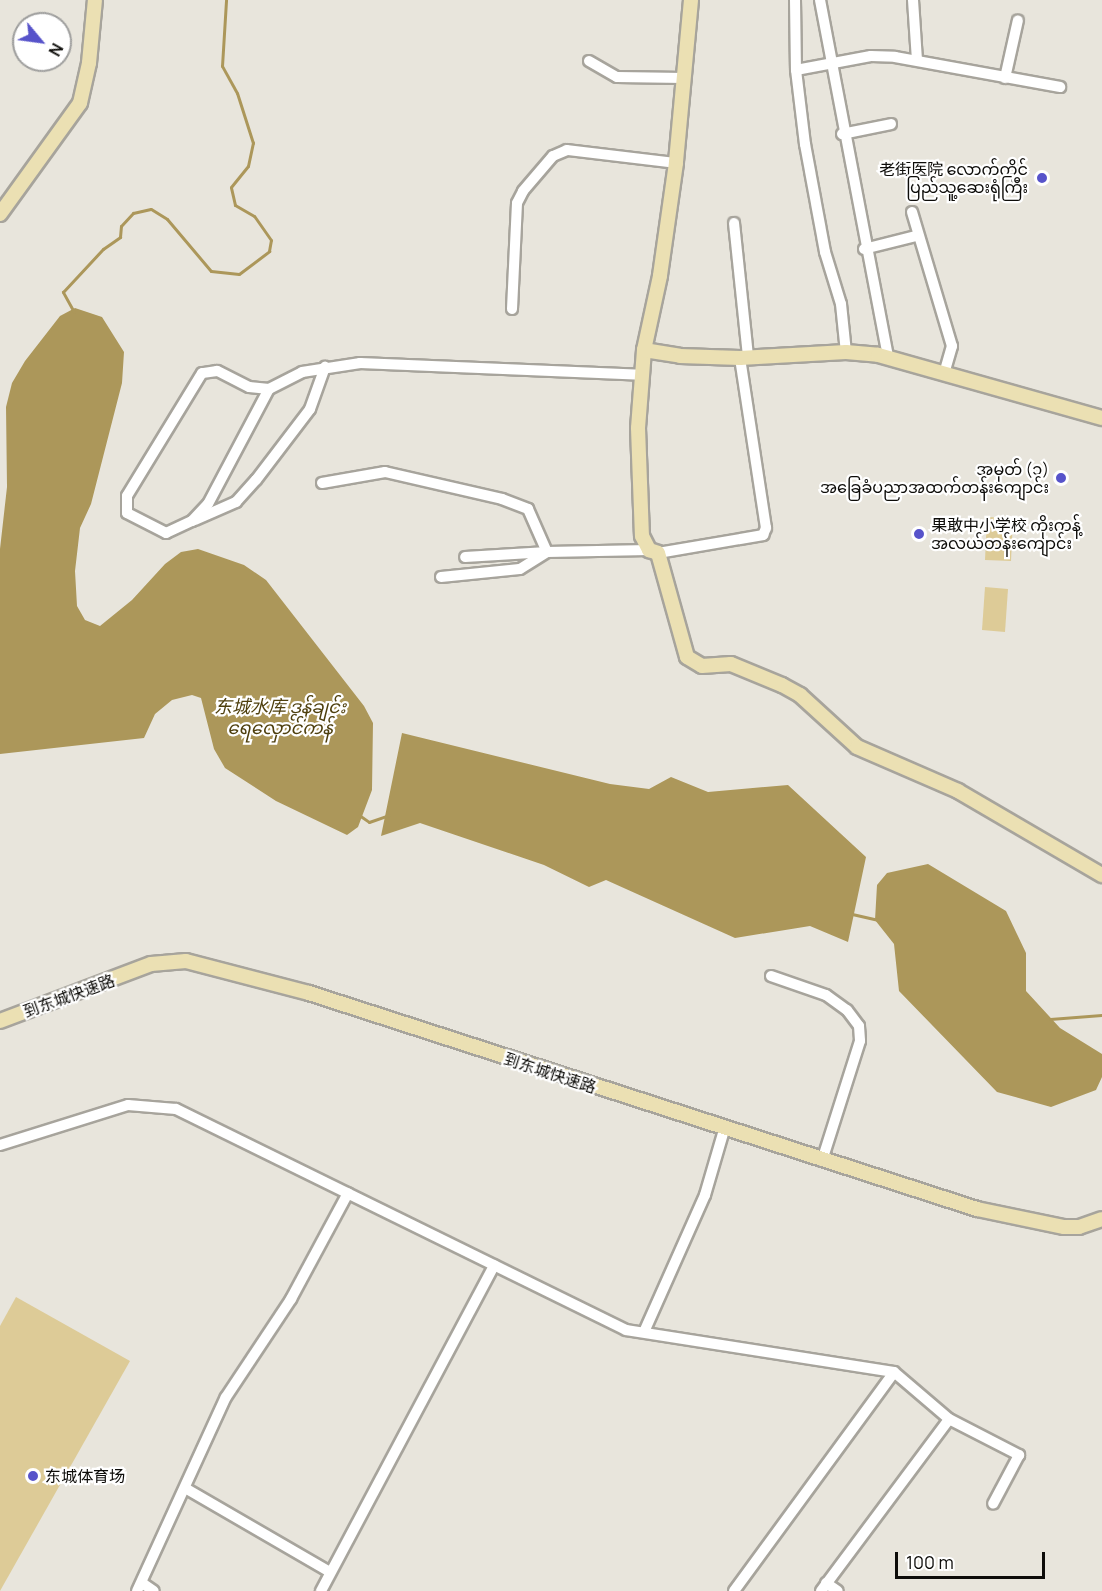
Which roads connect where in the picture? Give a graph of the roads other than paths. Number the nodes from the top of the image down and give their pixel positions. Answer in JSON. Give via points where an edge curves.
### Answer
{"nodes":[{"id":1,"x":95,"y":0,"type":"edge"},
{"id":2,"x":691,"y":0,"type":"edge"},
{"id":3,"x":795,"y":0,"type":"edge"},
{"id":4,"x":820,"y":0,"type":"edge"},
{"id":5,"x":913,"y":0,"type":"edge"},
{"id":6,"x":1018,"y":20,"type":"dead end"},
{"id":7,"x":917,"y":60,"type":"junction"},
{"id":8,"x":590,"y":61,"type":"dead end"},
{"id":9,"x":830,"y":64,"type":"junction"},
{"id":10,"x":796,"y":70,"type":"junction"},
{"id":11,"x":684,"y":78,"type":"junction"},
{"id":12,"x":1005,"y":78,"type":"junction"},
{"id":13,"x":1060,"y":87,"type":"dead end"},
{"id":14,"x":891,"y":124,"type":"dead end"},
{"id":15,"x":842,"y":134,"type":"junction"},
{"id":16,"x":676,"y":163,"type":"junction"},
{"id":17,"x":912,"y":212,"type":"dead end"},
{"id":18,"x":0,"y":214,"type":"edge"},
{"id":19,"x":734,"y":223,"type":"dead end"},
{"id":20,"x":916,"y":237,"type":"junction"},
{"id":21,"x":864,"y":249,"type":"junction"},
{"id":22,"x":512,"y":309,"type":"dead end"},
{"id":23,"x":644,"y":350,"type":"junction"},
{"id":24,"x":846,"y":352,"type":"junction"},
{"id":25,"x":744,"y":357,"type":"junction"},
{"id":26,"x":888,"y":357,"type":"junction"},
{"id":27,"x":325,"y":367,"type":"junction"},
{"id":28,"x":945,"y":371,"type":"junction"},
{"id":29,"x":641,"y":375,"type":"junction"},
{"id":30,"x":269,"y":389,"type":"junction"},
{"id":31,"x":1102,"y":418,"type":"edge"},
{"id":32,"x":322,"y":483,"type":"dead end"},
{"id":33,"x":192,"y":521,"type":"junction"},
{"id":34,"x":654,"y":551,"type":"junction"},
{"id":35,"x":547,"y":552,"type":"junction"},
{"id":36,"x":465,"y":557,"type":"dead end"},
{"id":37,"x":441,"y":577,"type":"dead end"},
{"id":38,"x":1102,"y":874,"type":"edge"},
{"id":39,"x":771,"y":976,"type":"dead end"},
{"id":40,"x":0,"y":1021,"type":"edge"},
{"id":41,"x":724,"y":1130,"type":"junction"},
{"id":42,"x":0,"y":1145,"type":"edge"},
{"id":43,"x":822,"y":1161,"type":"junction"},
{"id":44,"x":348,"y":1194,"type":"junction"},
{"id":45,"x":1102,"y":1219,"type":"edge"},
{"id":46,"x":494,"y":1265,"type":"junction"},
{"id":47,"x":644,"y":1332,"type":"junction"},
{"id":48,"x":894,"y":1372,"type":"junction"},
{"id":49,"x":949,"y":1419,"type":"junction"},
{"id":50,"x":185,"y":1488,"type":"junction"},
{"id":51,"x":993,"y":1504,"type":"dead end"},
{"id":52,"x":330,"y":1572,"type":"junction"},
{"id":53,"x":139,"y":1587,"type":"edge"},
{"id":54,"x":824,"y":1587,"type":"edge"},
{"id":55,"x":154,"y":1591,"type":"edge"},
{"id":56,"x":321,"y":1591,"type":"edge"},
{"id":57,"x":734,"y":1591,"type":"edge"},
{"id":58,"x":838,"y":1591,"type":"edge"}],
"edges":[{"from":1,"to":18,"type":"street","via":[[89,63],[80,103]]},
{"from":2,"to":11,"type":"street"},
{"from":3,"to":10,"type":"street"},
{"from":4,"to":9,"type":"street"},
{"from":5,"to":7,"type":"street"},
{"from":6,"to":12,"type":"street"},
{"from":7,"to":9,"type":"street","via":[[871,56]]},
{"from":7,"to":12,"type":"street"},
{"from":8,"to":11,"type":"street","via":[[617,77]]},
{"from":9,"to":10,"type":"street"},
{"from":9,"to":15,"type":"street"},
{"from":10,"to":24,"type":"street","via":[[805,144],[825,252],[841,304]]},
{"from":11,"to":16,"type":"street"},
{"from":12,"to":13,"type":"street"},
{"from":14,"to":15,"type":"street"},
{"from":15,"to":21,"type":"street"},
{"from":16,"to":22,"type":"street","via":[[567,150],[553,156],[517,203]]},
{"from":16,"to":23,"type":"street","via":[[660,276]]},
{"from":17,"to":20,"type":"street"},
{"from":19,"to":25,"type":"street"},
{"from":20,"to":21,"type":"street"},
{"from":20,"to":28,"type":"street","via":[[952,346]]},
{"from":21,"to":26,"type":"street"},
{"from":23,"to":25,"type":"street","via":[[680,356]]},
{"from":23,"to":29,"type":"street"},
{"from":24,"to":25,"type":"street"},
{"from":24,"to":26,"type":"street"},
{"from":25,"to":34,"type":"street","via":[[766,528],[763,536]]},
{"from":26,"to":28,"type":"street"},
{"from":27,"to":29,"type":"street","via":[[360,363],[463,364]]},
{"from":27,"to":30,"type":"street","via":[[302,372]]},
{"from":27,"to":33,"type":"street","via":[[310,409],[256,480],[236,502]]},
{"from":28,"to":31,"type":"street"},
{"from":29,"to":34,"type":"street","via":[[638,428],[642,524]]},
{"from":30,"to":33,"type":"street","via":[[208,504]]},
{"from":30,"to":33,"type":"street","via":[[249,387],[217,371],[202,373],[128,496],[127,513],[166,533]]},
{"from":32,"to":35,"type":"street","via":[[385,472],[502,499],[528,509]]},
{"from":34,"to":35,"type":"street"},
{"from":34,"to":38,"type":"street","via":[[687,657],[702,666],[732,664],[782,685],[800,695],[857,747],[958,790]]},
{"from":35,"to":36,"type":"street"},
{"from":35,"to":37,"type":"street","via":[[520,569]]},
{"from":39,"to":43,"type":"street","via":[[826,995],[848,1010],[859,1026],[860,1041]]},
{"from":40,"to":41,"type":"street","name":"到东城快速路","via":[[152,964],[186,961],[309,993]]},
{"from":41,"to":43,"type":"street","name":"到东城快速路"},
{"from":41,"to":47,"type":"street","via":[[705,1195]]},
{"from":42,"to":44,"type":"street","via":[[128,1105],[148,1104],[176,1109]]},
{"from":43,"to":45,"type":"street","name":"到东城快速路","via":[[1016,1219],[1080,1227]]},
{"from":44,"to":46,"type":"street"},
{"from":44,"to":50,"type":"street","via":[[291,1299],[226,1397]]},
{"from":46,"to":47,"type":"street","via":[[605,1321]]},
{"from":46,"to":52,"type":"street"},
{"from":47,"to":48,"type":"street"},
{"from":48,"to":49,"type":"street"},
{"from":48,"to":57,"type":"street"},
{"from":49,"to":51,"type":"street","via":[[1018,1455]]},
{"from":49,"to":54,"type":"street"},
{"from":50,"to":52,"type":"street"},
{"from":50,"to":53,"type":"street"},
{"from":52,"to":56,"type":"street"},
{"from":53,"to":55,"type":"street"},
{"from":54,"to":58,"type":"street"}]}
